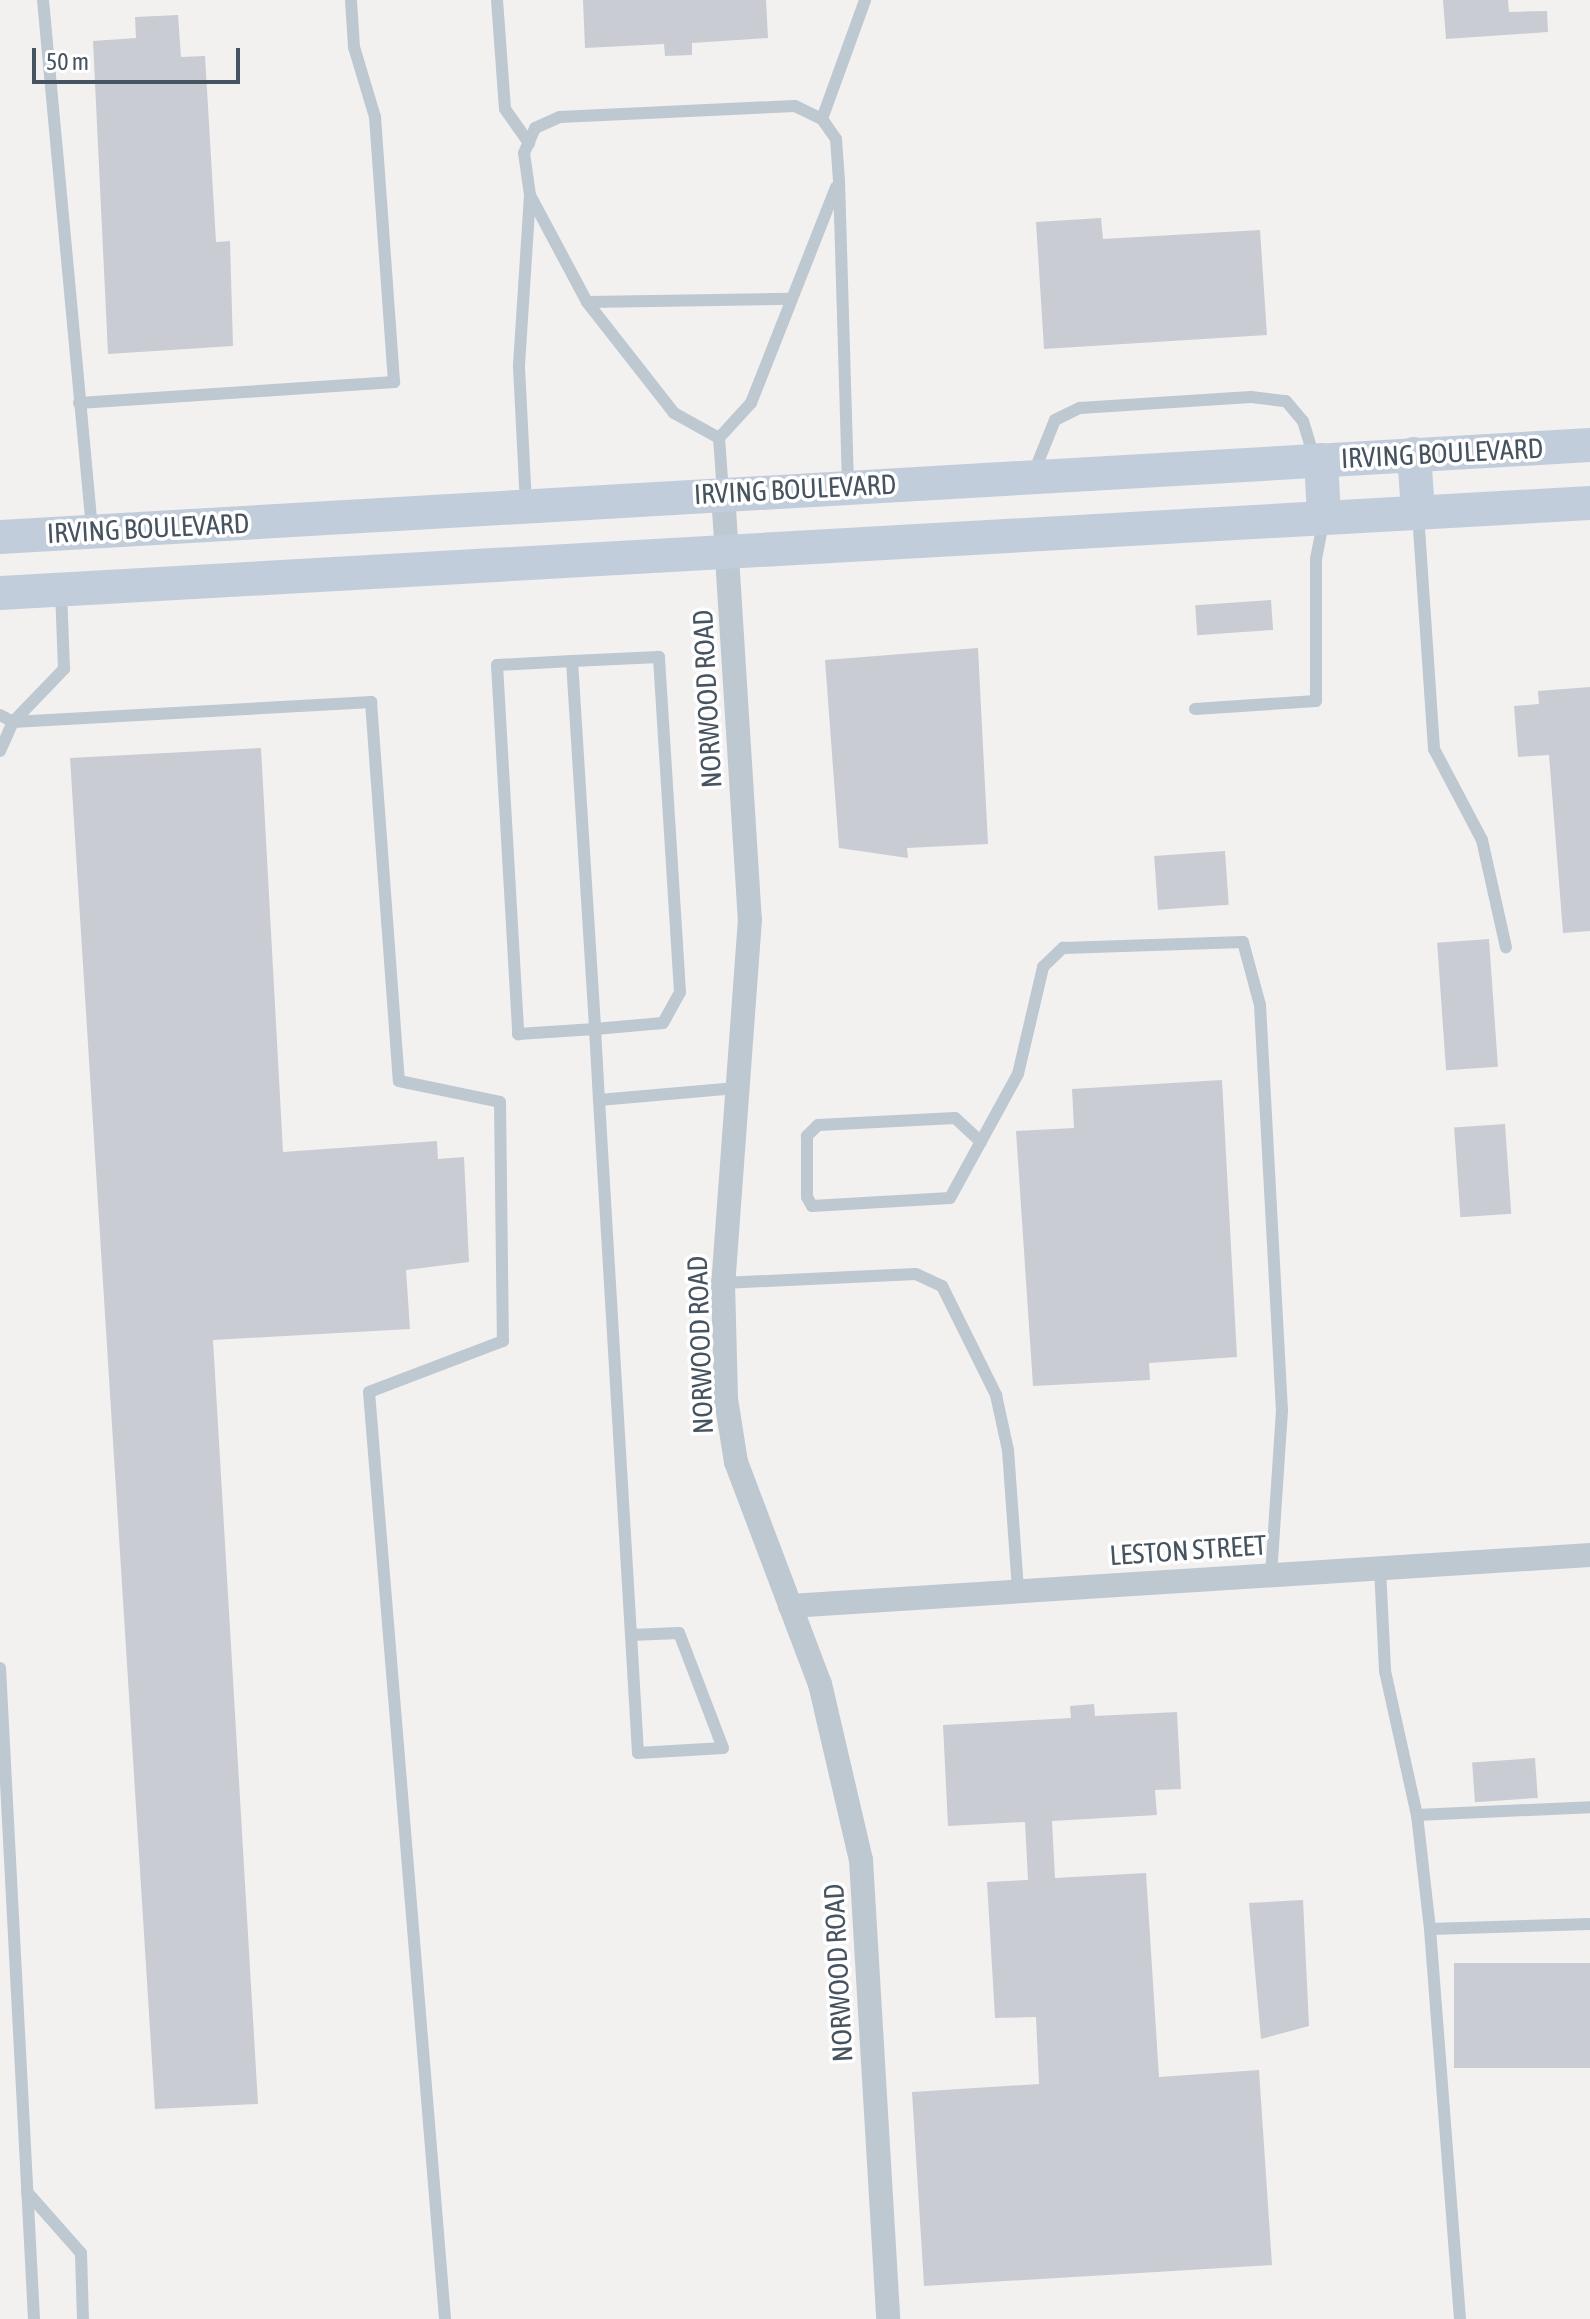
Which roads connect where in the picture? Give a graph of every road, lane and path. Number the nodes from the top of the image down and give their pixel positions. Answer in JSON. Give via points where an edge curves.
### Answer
{"nodes":[{"id":1,"x":43,"y":0,"type":"edge"},
{"id":2,"x":351,"y":0,"type":"edge"},
{"id":3,"x":497,"y":0,"type":"edge"},
{"id":4,"x":865,"y":0,"type":"edge"},
{"id":5,"x":822,"y":119,"type":"junction"},
{"id":6,"x":529,"y":143,"type":"junction"},
{"id":7,"x":839,"y":181,"type":"junction"},
{"id":8,"x":530,"y":195,"type":"junction"},
{"id":9,"x":789,"y":299,"type":"junction"},
{"id":10,"x":587,"y":302,"type":"junction"},
{"id":11,"x":79,"y":403,"type":"junction"},
{"id":12,"x":719,"y":438,"type":"junction"},
{"id":13,"x":1590,"y":445,"type":"edge"},
{"id":14,"x":1414,"y":454,"type":"junction"},
{"id":15,"x":1318,"y":460,"type":"junction"},
{"id":16,"x":1033,"y":476,"type":"junction"},
{"id":17,"x":848,"y":486,"type":"junction"},
{"id":18,"x":723,"y":493,"type":"junction"},
{"id":19,"x":1590,"y":503,"type":"edge"},
{"id":20,"x":526,"y":505,"type":"junction"},
{"id":21,"x":1418,"y":511,"type":"junction"},
{"id":22,"x":1324,"y":516,"type":"junction"},
{"id":23,"x":92,"y":532,"type":"junction"},
{"id":24,"x":56,"y":534,"type":"junction"},
{"id":25,"x":0,"y":537,"type":"edge"},
{"id":26,"x":729,"y":550,"type":"junction"},
{"id":27,"x":61,"y":589,"type":"junction"},
{"id":28,"x":0,"y":593,"type":"edge"},
{"id":29,"x":572,"y":661,"type":"junction"},
{"id":30,"x":1195,"y":709,"type":"dead end"},
{"id":31,"x":0,"y":715,"type":"edge"},
{"id":32,"x":13,"y":722,"type":"junction"},
{"id":33,"x":0,"y":751,"type":"edge"},
{"id":34,"x":1506,"y":947,"type":"dead end"},
{"id":35,"x":595,"y":1029,"type":"junction"},
{"id":36,"x":736,"y":1088,"type":"junction"},
{"id":37,"x":599,"y":1100,"type":"junction"},
{"id":38,"x":981,"y":1142,"type":"junction"},
{"id":39,"x":723,"y":1283,"type":"junction"},
{"id":40,"x":1590,"y":1555,"type":"edge"},
{"id":41,"x":1380,"y":1568,"type":"junction"},
{"id":42,"x":1271,"y":1575,"type":"junction"},
{"id":43,"x":1018,"y":1591,"type":"junction"},
{"id":44,"x":790,"y":1606,"type":"junction"},
{"id":45,"x":631,"y":1635,"type":"junction"},
{"id":46,"x":0,"y":1668,"type":"edge"},
{"id":47,"x":1590,"y":1807,"type":"edge"},
{"id":48,"x":1417,"y":1815,"type":"junction"},
{"id":49,"x":1590,"y":1924,"type":"edge"},
{"id":50,"x":1430,"y":1929,"type":"junction"},
{"id":51,"x":27,"y":2192,"type":"junction"},
{"id":52,"x":34,"y":2319,"type":"edge"},
{"id":53,"x":83,"y":2319,"type":"edge"},
{"id":54,"x":445,"y":2319,"type":"edge"},
{"id":55,"x":888,"y":2319,"type":"edge"},
{"id":56,"x":1460,"y":2319,"type":"edge"}],
"edges":[{"from":1,"to":11,"type":"lane"},
{"from":2,"to":11,"type":"lane","via":[[354,47],[375,117],[394,382]]},
{"from":3,"to":6,"type":"lane","via":[[505,109]]},
{"from":4,"to":5,"type":"lane"},
{"from":5,"to":6,"type":"lane","via":[[795,106],[560,117],[535,128]]},
{"from":5,"to":7,"type":"lane","via":[[836,139]]},
{"from":6,"to":8,"type":"lane"},
{"from":7,"to":9,"type":"lane"},
{"from":7,"to":17,"type":"lane"},
{"from":8,"to":10,"type":"lane"},
{"from":8,"to":20,"type":"lane","via":[[519,365]]},
{"from":9,"to":10,"type":"lane"},
{"from":9,"to":12,"type":"lane","via":[[751,403]]},
{"from":10,"to":12,"type":"lane","via":[[674,413]]},
{"from":11,"to":23,"type":"lane"},
{"from":12,"to":18,"type":"lane"},
{"from":13,"to":14,"type":"main road","name":"IRVING BOULEVARD"},
{"from":14,"to":15,"type":"main road","name":"IRVING BOULEVARD"},
{"from":14,"to":21,"type":"main road"},
{"from":15,"to":16,"type":"main road","name":"IRVING BOULEVARD"},
{"from":15,"to":16,"type":"lane","via":[[1303,421],[1286,401],[1251,397],[1080,408],[1055,420]]},
{"from":15,"to":22,"type":"main road"},
{"from":16,"to":17,"type":"main road","name":"IRVING BOULEVARD"},
{"from":17,"to":18,"type":"main road","name":"IRVING BOULEVARD"},
{"from":18,"to":20,"type":"main road","name":"IRVING BOULEVARD"},
{"from":18,"to":26,"type":"street","name":"NORWOOD ROAD"},
{"from":19,"to":21,"type":"main road","name":"IRVING BOULEVARD"},
{"from":20,"to":23,"type":"main road","name":"IRVING BOULEVARD"},
{"from":21,"to":22,"type":"main road","name":"IRVING BOULEVARD"},
{"from":21,"to":34,"type":"lane","via":[[1434,749],[1482,840]]},
{"from":22,"to":26,"type":"main road","name":"IRVING BOULEVARD"},
{"from":22,"to":30,"type":"lane","via":[[1316,559],[1316,701]]},
{"from":23,"to":24,"type":"main road","name":"IRVING BOULEVARD"},
{"from":24,"to":25,"type":"main road","name":"IRVING BOULEVARD"},
{"from":24,"to":27,"type":"main road"},
{"from":26,"to":27,"type":"main road","name":"IRVING BOULEVARD"},
{"from":26,"to":36,"type":"street","name":"NORWOOD ROAD","via":[[750,919]]},
{"from":27,"to":28,"type":"main road","name":"IRVING BOULEVARD"},
{"from":27,"to":32,"type":"lane","via":[[64,669]]},
{"from":29,"to":35,"type":"lane"},
{"from":29,"to":35,"type":"lane","via":[[497,665],[517,1019],[518,1034]]},
{"from":29,"to":35,"type":"lane","via":[[659,657],[680,992],[663,1023]]},
{"from":31,"to":32,"type":"lane"},
{"from":32,"to":33,"type":"lane"},
{"from":32,"to":54,"type":"lane","via":[[371,702],[399,1081],[500,1102],[503,1341],[369,1392]]},
{"from":35,"to":37,"type":"lane"},
{"from":36,"to":37,"type":"lane"},
{"from":36,"to":39,"type":"street","name":"NORWOOD ROAD"},
{"from":37,"to":45,"type":"lane"},
{"from":38,"to":38,"type":"lane","via":[[950,1198],[812,1206],[807,1197],[807,1136],[818,1125],[955,1118]]},
{"from":38,"to":42,"type":"lane","via":[[1018,1074],[1043,967],[1063,948],[1243,942],[1260,1005],[1282,1410]]},
{"from":39,"to":43,"type":"lane","via":[[916,1274],[942,1286],[996,1395],[1008,1450]]},
{"from":39,"to":44,"type":"street","name":"NORWOOD ROAD","via":[[736,1462]]},
{"from":40,"to":41,"type":"street","name":"LESTON STREET"},
{"from":41,"to":42,"type":"street","name":"LESTON STREET"},
{"from":41,"to":48,"type":"lane","via":[[1385,1671]]},
{"from":42,"to":43,"type":"street","name":"LESTON STREET"},
{"from":43,"to":44,"type":"street","name":"LESTON STREET"},
{"from":44,"to":55,"type":"street","name":"NORWOOD ROAD","via":[[843,1765],[861,1860]]},
{"from":45,"to":45,"type":"lane","via":[[638,1753],[723,1748],[679,1633]]},
{"from":46,"to":51,"type":"lane"},
{"from":47,"to":48,"type":"lane"},
{"from":48,"to":50,"type":"lane"},
{"from":49,"to":50,"type":"lane"},
{"from":50,"to":56,"type":"lane"},
{"from":51,"to":52,"type":"lane"},
{"from":51,"to":53,"type":"lane","via":[[81,2253]]}]}
